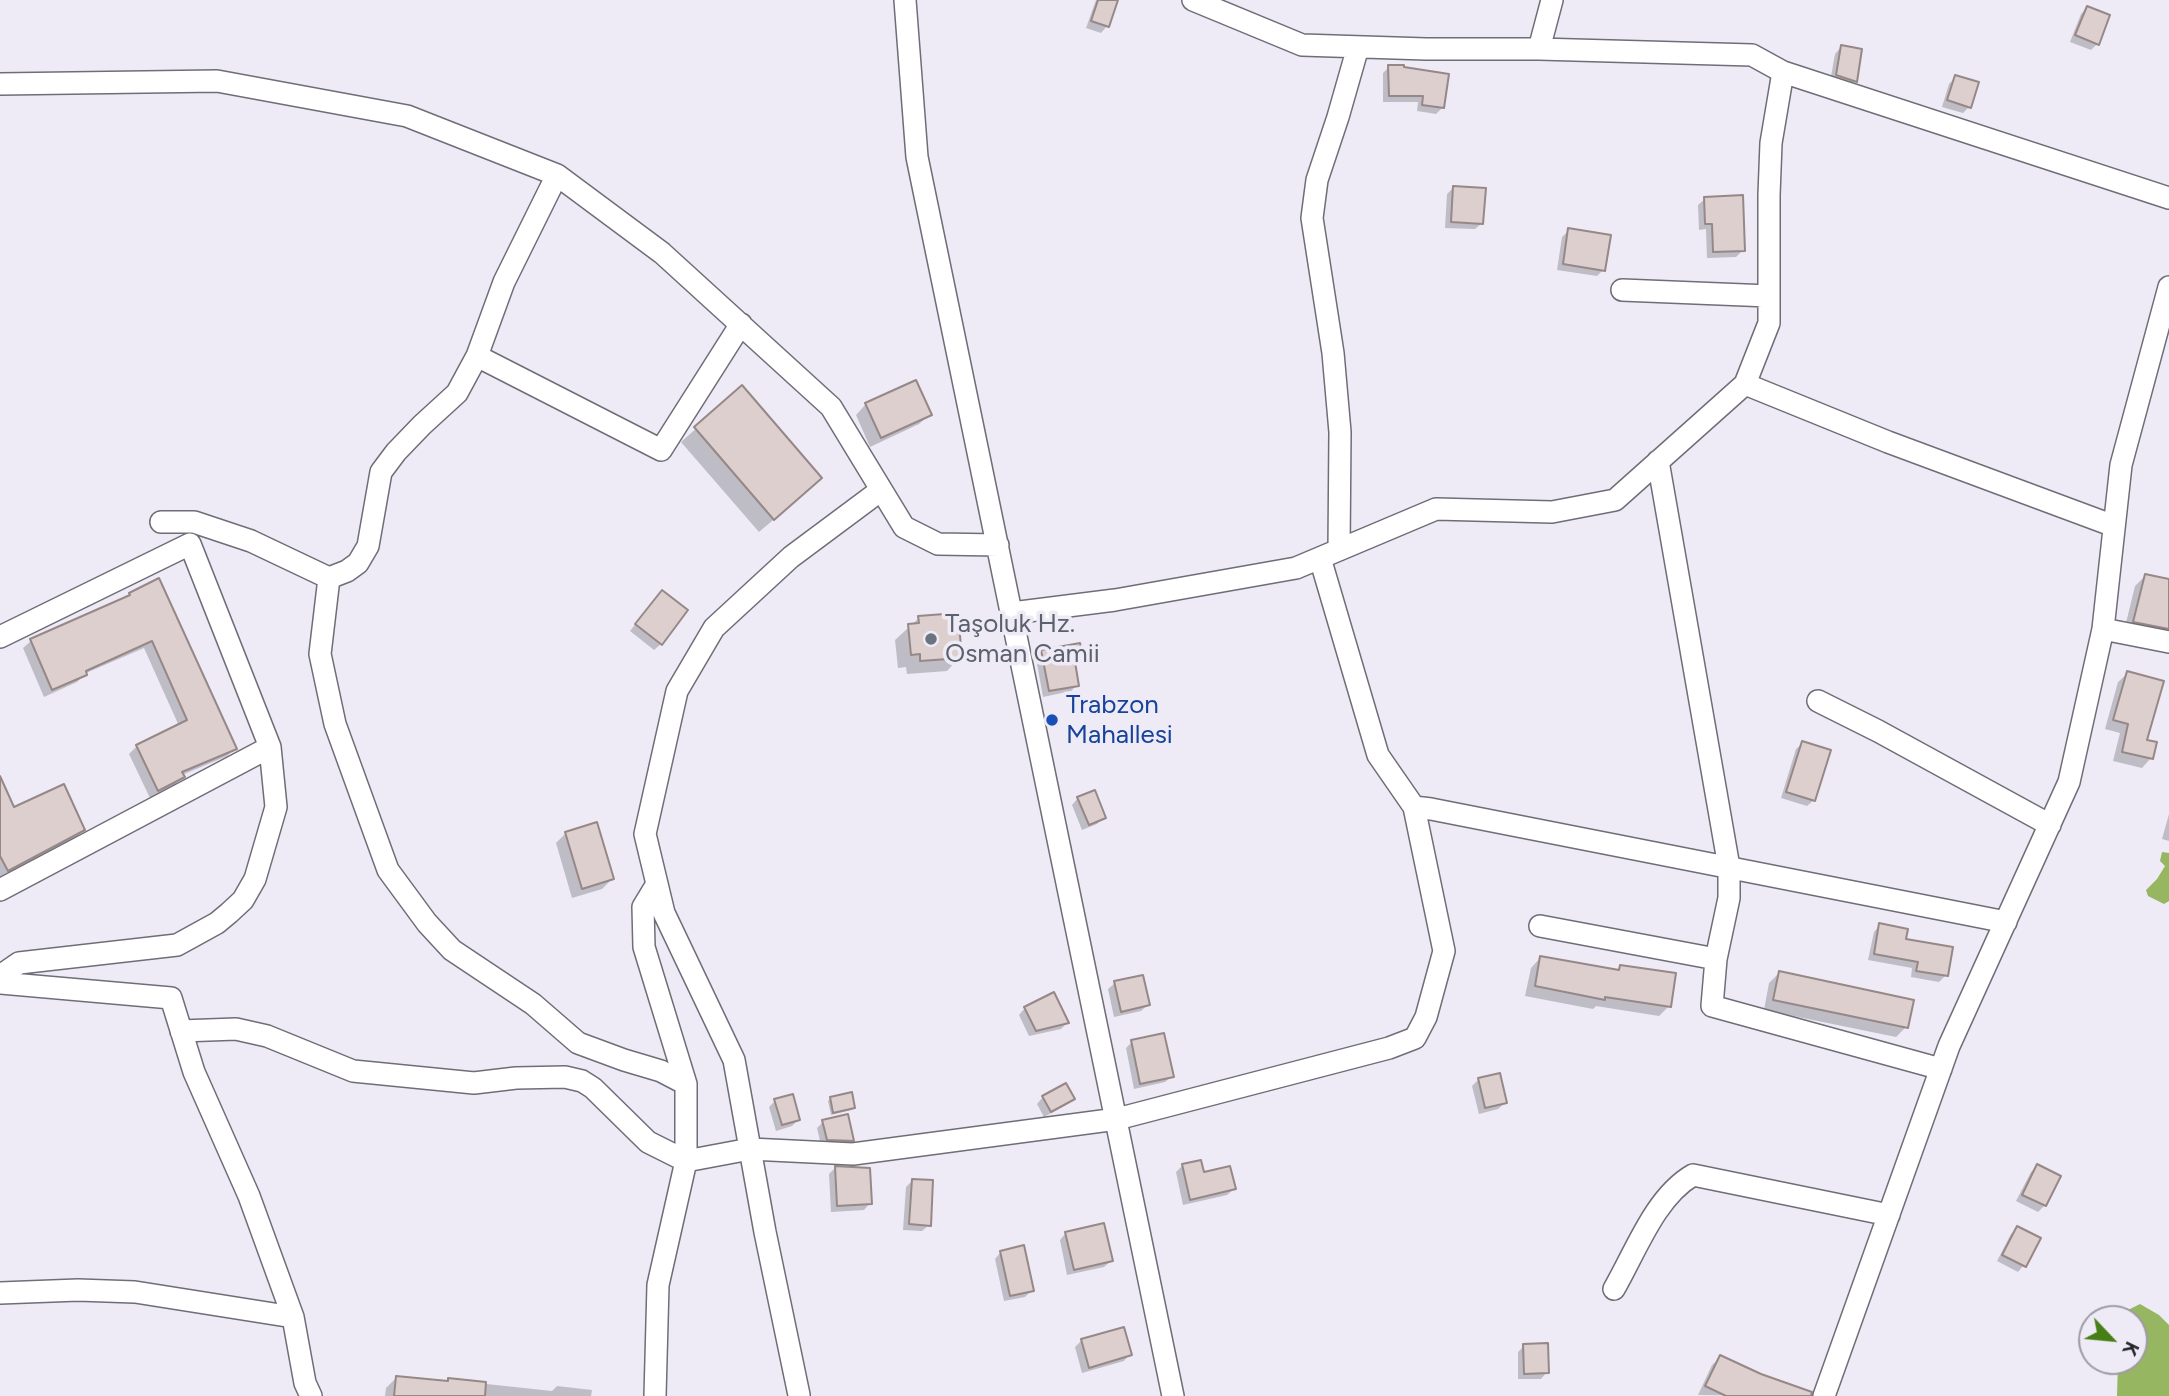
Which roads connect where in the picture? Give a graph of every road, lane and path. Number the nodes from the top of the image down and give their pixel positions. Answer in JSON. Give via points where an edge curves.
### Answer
{"nodes":[{"id":1,"x":905,"y":0,"type":"edge"},
{"id":2,"x":1193,"y":0,"type":"edge"},
{"id":3,"x":1552,"y":0,"type":"edge"},
{"id":4,"x":1357,"y":47,"type":"junction"},
{"id":5,"x":1539,"y":49,"type":"junction"},
{"id":6,"x":1783,"y":72,"type":"junction"},
{"id":7,"x":0,"y":84,"type":"edge"},
{"id":8,"x":557,"y":175,"type":"junction"},
{"id":9,"x":2169,"y":198,"type":"edge"},
{"id":10,"x":2169,"y":287,"type":"edge"},
{"id":11,"x":1622,"y":290,"type":"dead end"},
{"id":12,"x":1769,"y":296,"type":"junction"},
{"id":13,"x":741,"y":324,"type":"junction"},
{"id":14,"x":477,"y":356,"type":"junction"},
{"id":15,"x":1745,"y":384,"type":"junction"},
{"id":16,"x":1658,"y":461,"type":"junction"},
{"id":17,"x":881,"y":490,"type":"junction"},
{"id":18,"x":161,"y":522,"type":"dead end"},
{"id":19,"x":2114,"y":526,"type":"junction"},
{"id":20,"x":998,"y":545,"type":"junction"},
{"id":21,"x":1330,"y":554,"type":"junction"},
{"id":22,"x":329,"y":578,"type":"junction"},
{"id":23,"x":1012,"y":613,"type":"junction"},
{"id":24,"x":2103,"y":629,"type":"junction"},
{"id":25,"x":0,"y":637,"type":"edge"},
{"id":26,"x":2169,"y":642,"type":"edge"},
{"id":27,"x":1818,"y":701,"type":"dead end"},
{"id":28,"x":270,"y":747,"type":"junction"},
{"id":29,"x":1414,"y":807,"type":"junction"},
{"id":30,"x":2050,"y":825,"type":"junction"},
{"id":31,"x":1729,"y":867,"type":"junction"},
{"id":32,"x":657,"y":884,"type":"junction"},
{"id":33,"x":0,"y":890,"type":"edge"},
{"id":34,"x":2006,"y":922,"type":"junction"},
{"id":35,"x":1541,"y":926,"type":"dead end"},
{"id":36,"x":1716,"y":959,"type":"junction"},
{"id":37,"x":0,"y":976,"type":"edge"},
{"id":38,"x":0,"y":984,"type":"edge"},
{"id":39,"x":181,"y":1031,"type":"junction"},
{"id":40,"x":1941,"y":1069,"type":"junction"},
{"id":41,"x":686,"y":1084,"type":"junction"},
{"id":42,"x":1117,"y":1119,"type":"junction"},
{"id":43,"x":750,"y":1149,"type":"junction"},
{"id":44,"x":686,"y":1161,"type":"junction"},
{"id":45,"x":1889,"y":1215,"type":"junction"},
{"id":46,"x":1614,"y":1289,"type":"dead end"},
{"id":47,"x":0,"y":1293,"type":"edge"},
{"id":48,"x":293,"y":1317,"type":"junction"},
{"id":49,"x":799,"y":1395,"type":"edge"},
{"id":50,"x":311,"y":1396,"type":"edge"},
{"id":51,"x":655,"y":1396,"type":"edge"},
{"id":52,"x":1173,"y":1396,"type":"edge"},
{"id":53,"x":1824,"y":1396,"type":"edge"}],
"edges":[{"from":1,"to":20,"type":"street","via":[[918,156]]},
{"from":2,"to":4,"type":"street","via":[[1302,46]]},
{"from":3,"to":5,"type":"street"},
{"from":4,"to":5,"type":"street"},
{"from":4,"to":21,"type":"street","via":[[1317,180],[1312,218],[1339,419]]},
{"from":5,"to":6,"type":"street","via":[[1752,55]]},
{"from":6,"to":9,"type":"street"},
{"from":6,"to":12,"type":"street","via":[[1771,143]]},
{"from":7,"to":8,"type":"street","via":[[217,81],[407,116]]},
{"from":8,"to":13,"type":"street","via":[[662,253]]},
{"from":8,"to":14,"type":"street","via":[[504,282]]},
{"from":10,"to":19,"type":"street","via":[[2121,465]]},
{"from":11,"to":12,"type":"street"},
{"from":12,"to":15,"type":"street","via":[[1769,323]]},
{"from":13,"to":14,"type":"street","via":[[661,450]]},
{"from":13,"to":17,"type":"street","via":[[831,407]]},
{"from":14,"to":22,"type":"street","via":[[457,393],[381,471],[368,546],[358,563]]},
{"from":15,"to":16,"type":"street"},
{"from":15,"to":19,"type":"street"},
{"from":16,"to":21,"type":"street","via":[[1615,500],[1552,512],[1436,509]]},
{"from":16,"to":31,"type":"street"},
{"from":17,"to":20,"type":"street","via":[[904,527],[938,544]]},
{"from":17,"to":32,"type":"street","via":[[791,557],[714,628],[677,691],[645,834]]},
{"from":18,"to":22,"type":"street","via":[[194,522],[251,541]]},
{"from":19,"to":24,"type":"street"},
{"from":20,"to":23,"type":"street"},
{"from":21,"to":23,"type":"street","via":[[1270,573]]},
{"from":21,"to":29,"type":"street","via":[[1377,755]]},
{"from":22,"to":41,"type":"street","via":[[320,654],[335,724],[388,870],[452,950],[533,1004],[578,1043]]},
{"from":23,"to":42,"type":"street"},
{"from":24,"to":26,"type":"street"},
{"from":24,"to":30,"type":"street","via":[[2069,782]]},
{"from":25,"to":28,"type":"street","via":[[190,544]]},
{"from":27,"to":30,"type":"street"},
{"from":28,"to":33,"type":"street"},
{"from":28,"to":37,"type":"street","via":[[276,807],[255,879],[229,913],[177,945],[19,963]]},
{"from":29,"to":31,"type":"street"},
{"from":29,"to":42,"type":"street","via":[[1444,951],[1426,1017],[1415,1038]]},
{"from":30,"to":34,"type":"street"},
{"from":31,"to":34,"type":"street"},
{"from":31,"to":36,"type":"street","via":[[1729,898]]},
{"from":32,"to":41,"type":"street","via":[[643,906],[644,947]]},
{"from":32,"to":43,"type":"street","via":[[664,913],[734,1060]]},
{"from":34,"to":40,"type":"street"},
{"from":35,"to":36,"type":"street"},
{"from":36,"to":40,"type":"street","via":[[1712,1006]]},
{"from":38,"to":39,"type":"street","via":[[171,998]]},
{"from":39,"to":44,"type":"street","via":[[236,1029],[267,1036],[353,1071],[474,1083],[516,1077],[582,1081],[648,1142]]},
{"from":39,"to":48,"type":"street"},
{"from":40,"to":45,"type":"street"},
{"from":41,"to":44,"type":"street"},
{"from":42,"to":43,"type":"street","via":[[853,1154]]},
{"from":42,"to":52,"type":"street"},
{"from":43,"to":44,"type":"street"},
{"from":43,"to":49,"type":"street"},
{"from":44,"to":51,"type":"street","via":[[659,1285]]},
{"from":45,"to":46,"type":"street","via":[[1693,1175],[1664,1198]]},
{"from":45,"to":53,"type":"street"},
{"from":47,"to":48,"type":"street","via":[[135,1292]]},
{"from":48,"to":50,"type":"street"}]}
